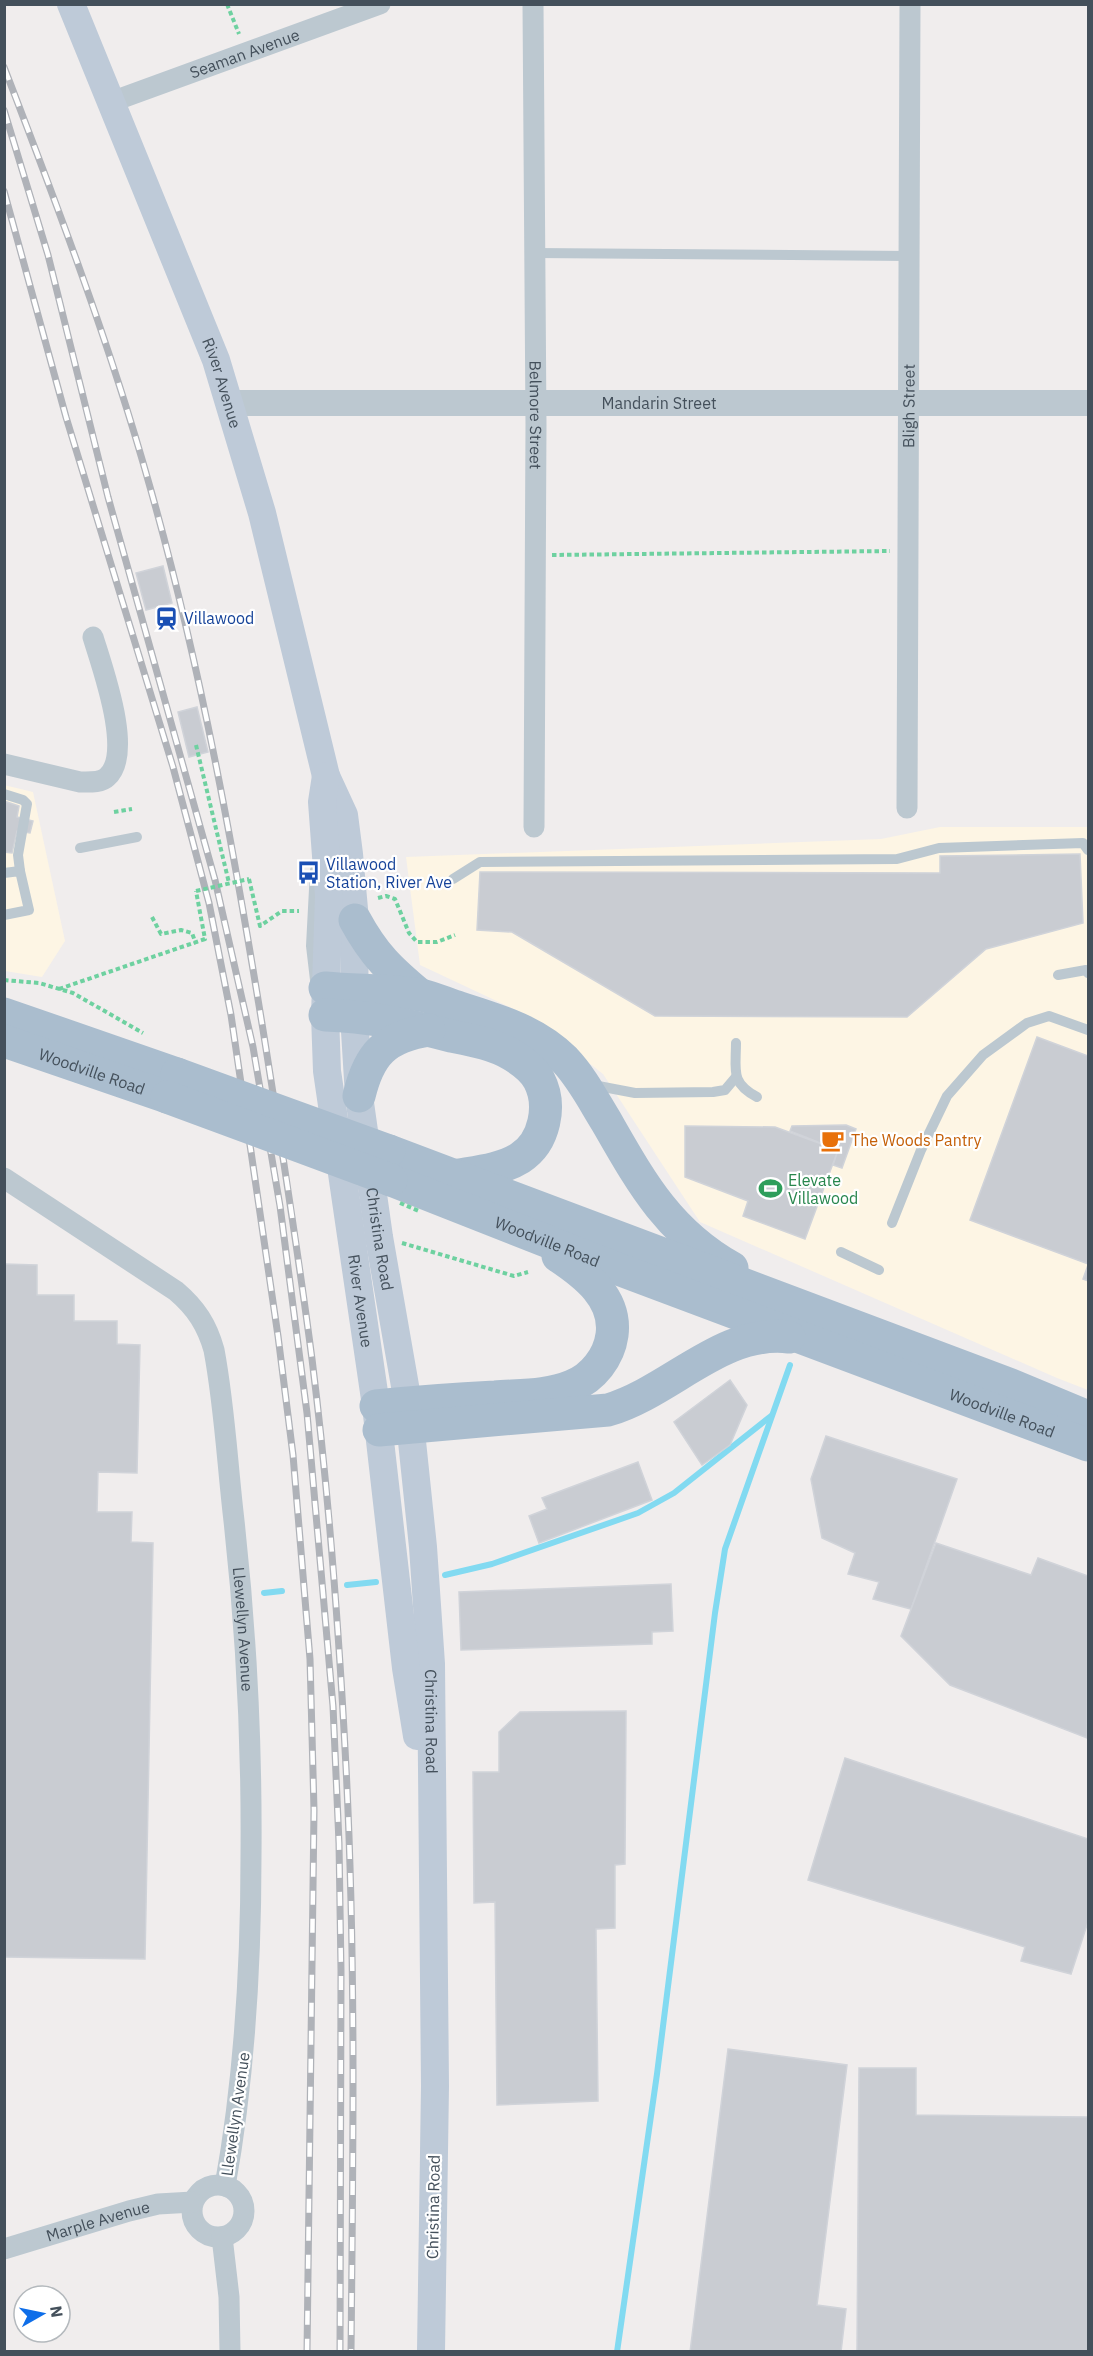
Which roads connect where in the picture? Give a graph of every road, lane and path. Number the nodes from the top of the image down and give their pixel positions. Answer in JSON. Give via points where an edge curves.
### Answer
{"nodes":[{"id":1,"x":71,"y":4,"type":"edge"},
{"id":2,"x":227,"y":4,"type":"edge"},
{"id":3,"x":380,"y":4,"type":"edge"},
{"id":4,"x":533,"y":4,"type":"edge"},
{"id":5,"x":910,"y":4,"type":"edge"},
{"id":6,"x":246,"y":53,"type":"junction"},
{"id":7,"x":111,"y":102,"type":"junction"},
{"id":8,"x":535,"y":253,"type":"junction"},
{"id":9,"x":909,"y":256,"type":"junction"},
{"id":10,"x":229,"y":403,"type":"junction"},
{"id":11,"x":536,"y":403,"type":"junction"},
{"id":12,"x":909,"y":403,"type":"junction"},
{"id":13,"x":1089,"y":403,"type":"edge"},
{"id":14,"x":909,"y":551,"type":"junction"},
{"id":15,"x":536,"y":555,"type":"junction"},
{"id":16,"x":93,"y":637,"type":"dead end"},
{"id":17,"x":196,"y":745,"type":"dead end"},
{"id":18,"x":4,"y":764,"type":"edge"},
{"id":19,"x":326,"y":776,"type":"junction"},
{"id":20,"x":4,"y":794,"type":"edge"},
{"id":21,"x":907,"y":808,"type":"dead end"},
{"id":22,"x":132,"y":809,"type":"dead end"},
{"id":23,"x":114,"y":812,"type":"dead end"},
{"id":24,"x":534,"y":827,"type":"dead end"},
{"id":25,"x":137,"y":837,"type":"dead end"},
{"id":26,"x":80,"y":848,"type":"dead end"},
{"id":27,"x":1089,"y":850,"type":"edge"},
{"id":28,"x":20,"y":871,"type":"junction"},
{"id":29,"x":4,"y":873,"type":"edge"},
{"id":30,"x":453,"y":879,"type":"dead end"},
{"id":31,"x":229,"y":883,"type":"junction"},
{"id":32,"x":301,"y":900,"type":"dead end"},
{"id":33,"x":366,"y":909,"type":"junction"},
{"id":34,"x":4,"y":915,"type":"edge"},
{"id":35,"x":152,"y":917,"type":"dead end"},
{"id":36,"x":455,"y":935,"type":"dead end"},
{"id":37,"x":196,"y":944,"type":"junction"},
{"id":38,"x":1088,"y":970,"type":"edge"},
{"id":39,"x":1058,"y":975,"type":"dead end"},
{"id":40,"x":4,"y":980,"type":"edge"},
{"id":41,"x":59,"y":989,"type":"junction"},
{"id":42,"x":420,"y":995,"type":"junction"},
{"id":43,"x":339,"y":1002,"type":"junction"},
{"id":44,"x":4,"y":1014,"type":"edge"},
{"id":45,"x":429,"y":1030,"type":"junction"},
{"id":46,"x":1089,"y":1030,"type":"edge"},
{"id":47,"x":144,"y":1034,"type":"dead end"},
{"id":48,"x":4,"y":1041,"type":"edge"},
{"id":49,"x":736,"y":1043,"type":"dead end"},
{"id":50,"x":736,"y":1077,"type":"junction"},
{"id":51,"x":584,"y":1083,"type":"junction"},
{"id":52,"x":172,"y":1086,"type":"junction"},
{"id":53,"x":359,"y":1096,"type":"junction"},
{"id":54,"x":757,"y":1097,"type":"dead end"},
{"id":55,"x":390,"y":1166,"type":"junction"},
{"id":56,"x":454,"y":1176,"type":"junction"},
{"id":57,"x":4,"y":1178,"type":"edge"},
{"id":58,"x":892,"y":1223,"type":"dead end"},
{"id":59,"x":520,"y":1230,"type":"junction"},
{"id":60,"x":841,"y":1252,"type":"dead end"},
{"id":61,"x":879,"y":1270,"type":"dead end"},
{"id":62,"x":803,"y":1307,"type":"junction"},
{"id":63,"x":806,"y":1339,"type":"junction"},
{"id":64,"x":410,"y":1415,"type":"junction"},
{"id":65,"x":1089,"y":1417,"type":"edge"},
{"id":66,"x":377,"y":1418,"type":"junction"},
{"id":67,"x":1089,"y":1445,"type":"edge"},
{"id":68,"x":431,"y":1823,"type":"junction"},
{"id":69,"x":225,"y":2186,"type":"junction"},
{"id":70,"x":193,"y":2202,"type":"junction"},
{"id":71,"x":222,"y":2236,"type":"junction"},
{"id":72,"x":4,"y":2249,"type":"edge"},
{"id":73,"x":230,"y":2352,"type":"edge"},
{"id":74,"x":431,"y":2352,"type":"edge"}],
"edges":[{"from":1,"to":7,"type":"main road","name":"River Avenue"},
{"from":2,"to":6,"type":"path"},
{"from":3,"to":6,"type":"street","name":"Seaman Avenue"},
{"from":4,"to":8,"type":"street","name":"Belmore Street"},
{"from":5,"to":9,"type":"street","name":"Bligh Street"},
{"from":6,"to":7,"type":"street","name":"Seaman Avenue"},
{"from":7,"to":10,"type":"main road","name":"River Avenue","via":[[199,317]]},
{"from":8,"to":9,"type":"lane"},
{"from":8,"to":11,"type":"street","name":"Belmore Street"},
{"from":9,"to":12,"type":"street","name":"Bligh Street"},
{"from":10,"to":11,"type":"street","name":"Mandarin Street"},
{"from":10,"to":19,"type":"main road","name":"River Avenue","via":[[285,600]]},
{"from":11,"to":12,"type":"street","name":"Mandarin Street"},
{"from":11,"to":15,"type":"street","name":"Belmore Street"},
{"from":12,"to":13,"type":"street","name":"Mandarin Street"},
{"from":12,"to":14,"type":"street","name":"Bligh Street"},
{"from":14,"to":15,"type":"path"},
{"from":14,"to":21,"type":"street","name":"Bligh Street"},
{"from":15,"to":24,"type":"street","name":"Belmore Street"},
{"from":16,"to":18,"type":"street","via":[[116,725],[118,753],[113,770],[106,779],[80,782]]},
{"from":17,"to":31,"type":"path"},
{"from":19,"to":33,"type":"main road","name":"River Avenue","via":[[344,816]]},
{"from":19,"to":43,"type":"main road","name":"River Avenue","via":[[322,815]]},
{"from":20,"to":28,"type":"lane","via":[[27,804],[18,855]]},
{"from":22,"to":23,"type":"path"},
{"from":25,"to":26,"type":"lane"},
{"from":27,"to":30,"type":"lane","via":[[1083,843],[939,848],[897,859],[480,862]]},
{"from":28,"to":29,"type":"lane"},
{"from":28,"to":34,"type":"lane","via":[[29,910]]},
{"from":31,"to":32,"type":"path","bridge":true,"via":[[249,879],[260,926],[282,911],[299,912]]},
{"from":31,"to":37,"type":"path","bridge":true,"via":[[196,891],[205,939]]},
{"from":33,"to":36,"type":"path","via":[[386,896],[395,899],[409,933],[417,942],[437,942]]},
{"from":33,"to":42,"type":"main road","via":[[369,945],[388,969]]},
{"from":33,"to":43,"type":"main road","name":"River Avenue"},
{"from":35,"to":37,"type":"path","via":[[161,934],[181,930],[192,933]]},
{"from":37,"to":41,"type":"path"},
{"from":38,"to":39,"type":"lane"},
{"from":40,"to":41,"type":"path"},
{"from":41,"to":47,"type":"path","via":[[73,993]]},
{"from":42,"to":43,"type":"main road"},
{"from":42,"to":51,"type":"main road","via":[[514,1025],[558,1054]]},
{"from":43,"to":45,"type":"main road"},
{"from":43,"to":53,"type":"main road","name":"River Avenue"},
{"from":43,"to":66,"type":"main road","name":"River Avenue","via":[[330,1100]]},
{"from":44,"to":52,"type":"main road","name":"Woodville Road"},
{"from":45,"to":53,"type":"main road","via":[[396,1038],[378,1053],[368,1065]]},
{"from":45,"to":56,"type":"main road","via":[[511,1054],[528,1066],[545,1097],[543,1129],[522,1157],[507,1165]]},
{"from":46,"to":58,"type":"lane","via":[[1049,1016],[1026,1023],[983,1055],[947,1096]]},
{"from":48,"to":52,"type":"main road","name":"Woodville Road"},
{"from":49,"to":50,"type":"lane"},
{"from":50,"to":51,"type":"lane","via":[[725,1090],[713,1092],[636,1093]]},
{"from":50,"to":54,"type":"lane","via":[[743,1089]]},
{"from":51,"to":62,"type":"main road","via":[[635,1171],[672,1222],[719,1260]]},
{"from":52,"to":55,"type":"main road","name":"Woodville Road","bridge":true},
{"from":53,"to":64,"type":"main road","name":"Christina Road"},
{"from":55,"to":56,"type":"main road","name":"Woodville Road"},
{"from":55,"to":59,"type":"main road","name":"Woodville Road"},
{"from":56,"to":62,"type":"main road","name":"Woodville Road"},
{"from":57,"to":69,"type":"street","name":"Llewellyn Avenue","via":[[176,1291],[199,1315],[214,1350],[242,1587],[252,1818],[245,2043]]},
{"from":59,"to":63,"type":"main road","name":"Woodville Road"},
{"from":59,"to":64,"type":"main road","via":[[588,1278],[602,1294],[613,1328],[610,1348],[601,1363],[573,1386]]},
{"from":60,"to":61,"type":"lane"},
{"from":62,"to":65,"type":"main road","name":"Woodville Road"},
{"from":63,"to":64,"type":"main road","via":[[770,1335],[734,1344],[632,1403],[608,1410]]},
{"from":63,"to":67,"type":"main road","name":"Woodville Road"},
{"from":64,"to":66,"type":"main road"},
{"from":64,"to":68,"type":"main road","name":"Christina Road","via":[[431,1664]]},
{"from":66,"to":68,"type":"main road","name":"River Avenue","via":[[406,1668]]},
{"from":68,"to":74,"type":"main road","name":"Christina Road","via":[[435,2098]]},
{"from":69,"to":70,"type":"street","via":[[202,2190]]},
{"from":69,"to":71,"type":"street","via":[[238,2194],[243,2216],[236,2230]]},
{"from":70,"to":71,"type":"street","via":[[198,2228],[213,2237]]},
{"from":70,"to":72,"type":"street","name":"Marple Avenue","via":[[129,2211]]},
{"from":71,"to":73,"type":"street"}]}
